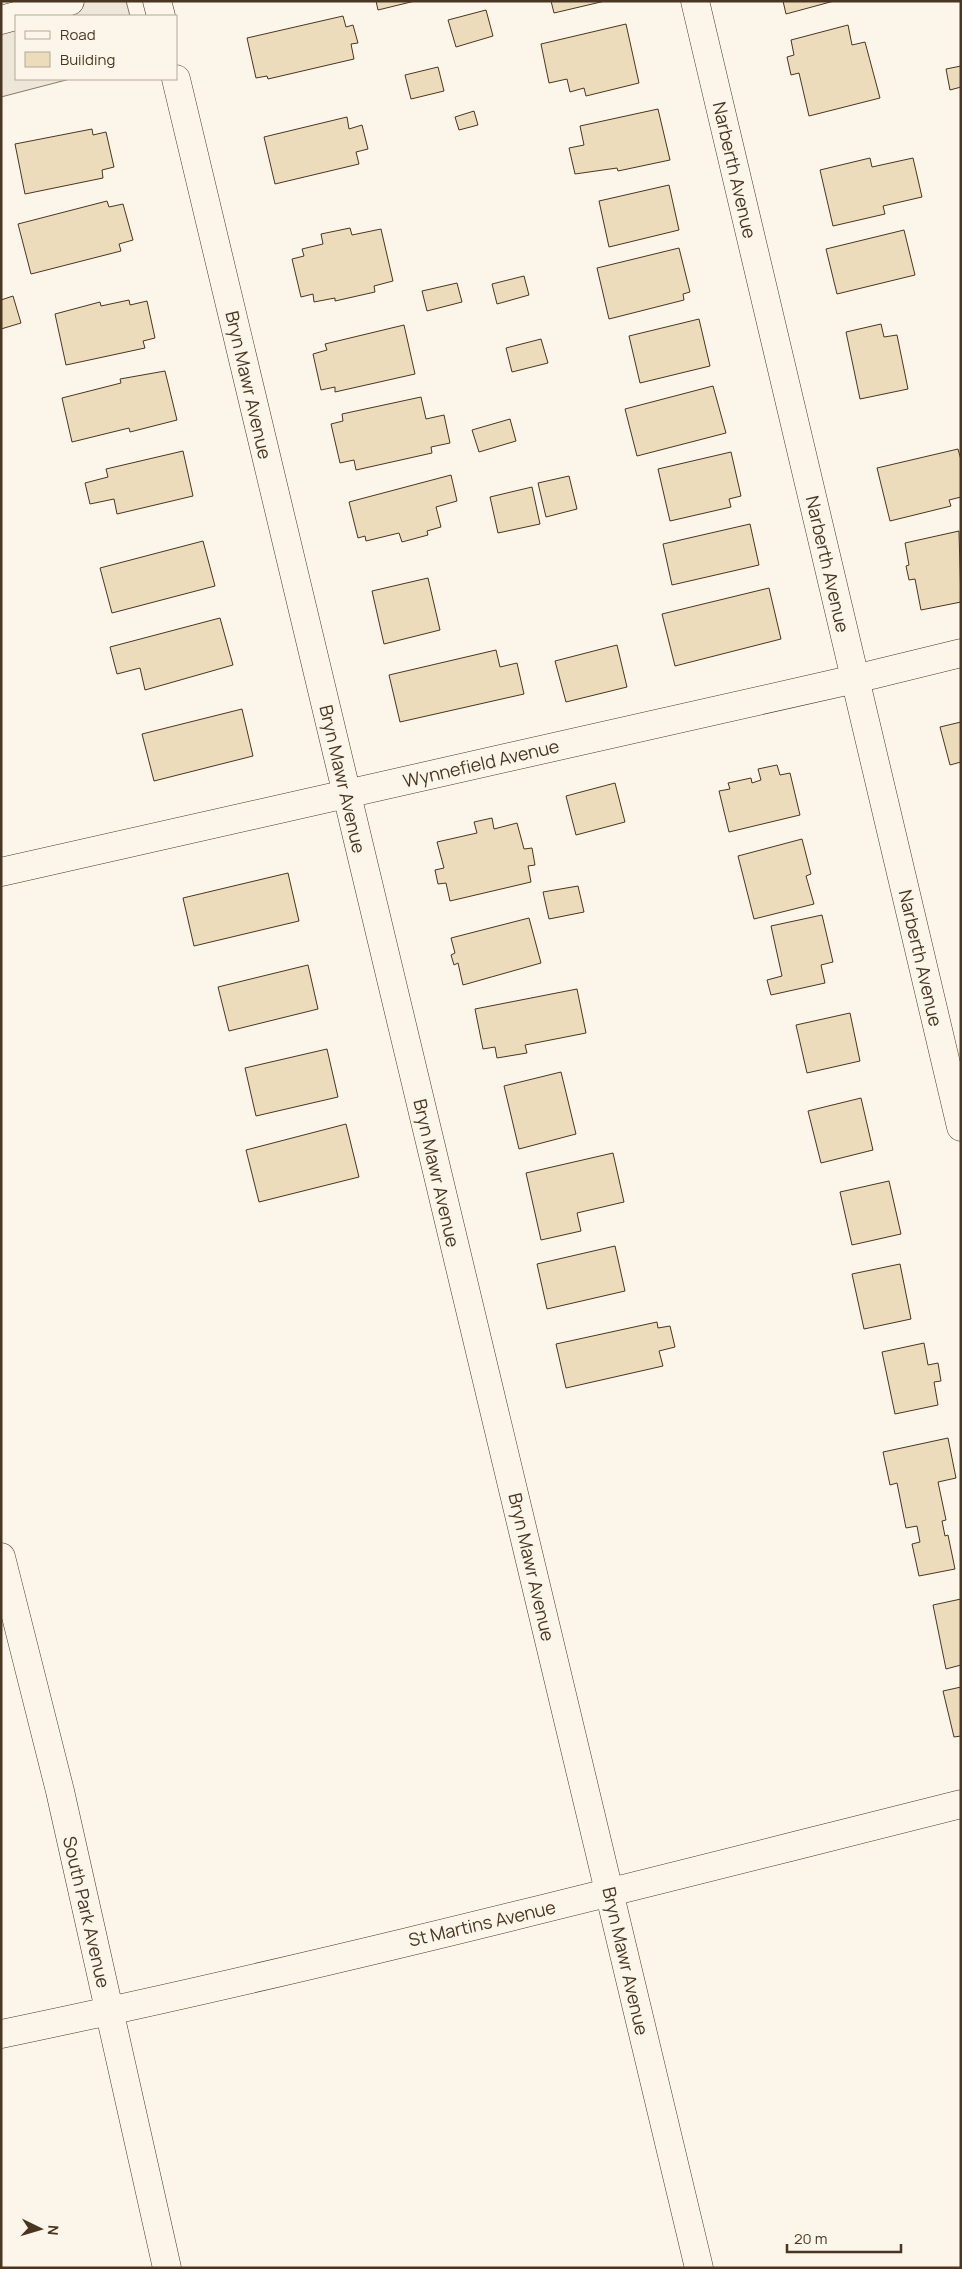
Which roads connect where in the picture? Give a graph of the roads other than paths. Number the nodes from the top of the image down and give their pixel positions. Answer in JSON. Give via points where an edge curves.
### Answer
{"nodes":[{"id":1,"x":70,"y":1,"type":"edge"},
{"id":2,"x":157,"y":1,"type":"edge"},
{"id":3,"x":695,"y":1,"type":"edge"},
{"id":4,"x":19,"y":15,"type":"edge"},
{"id":5,"x":161,"y":15,"type":"edge"},
{"id":6,"x":15,"y":16,"type":"edge"},
{"id":7,"x":1,"y":20,"type":"edge"},
{"id":8,"x":176,"y":80,"type":"edge"},
{"id":9,"x":961,"y":653,"type":"edge"},
{"id":10,"x":855,"y":679,"type":"junction"},
{"id":11,"x":346,"y":793,"type":"junction"},
{"id":12,"x":1,"y":872,"type":"edge"},
{"id":13,"x":961,"y":1127,"type":"edge"},
{"id":14,"x":1,"y":1557,"type":"edge"},
{"id":15,"x":961,"y":1804,"type":"edge"},
{"id":16,"x":610,"y":1893,"type":"junction"},
{"id":17,"x":109,"y":2012,"type":"junction"},
{"id":18,"x":1,"y":2034,"type":"edge"},
{"id":19,"x":167,"y":2268,"type":"edge"},
{"id":20,"x":699,"y":2268,"type":"edge"}],
"edges":[{"from":1,"to":4,"type":"street"},
{"from":2,"to":5,"type":"street"},
{"from":3,"to":10,"type":"street","name":"Narberth Avenue"},
{"from":6,"to":7,"type":"street"},
{"from":8,"to":11,"type":"street","name":"Bryn Mawr Avenue"},
{"from":9,"to":10,"type":"street","name":"Wynnefield Avenue"},
{"from":10,"to":11,"type":"street","name":"Wynnefield Avenue"},
{"from":10,"to":13,"type":"street","name":"Narberth Avenue"},
{"from":11,"to":12,"type":"street","name":"Wynnefield Avenue"},
{"from":11,"to":16,"type":"street","name":"Bryn Mawr Avenue"},
{"from":14,"to":17,"type":"street","name":"South Park Avenue","via":[[60,1791]]},
{"from":15,"to":16,"type":"street","name":"St Martins Avenue"},
{"from":16,"to":17,"type":"street","name":"St Martins Avenue"},
{"from":16,"to":20,"type":"street","name":"Bryn Mawr Avenue"},
{"from":17,"to":18,"type":"street","name":"St Martins Avenue"},
{"from":17,"to":19,"type":"street","name":"South Park Avenue"}]}
